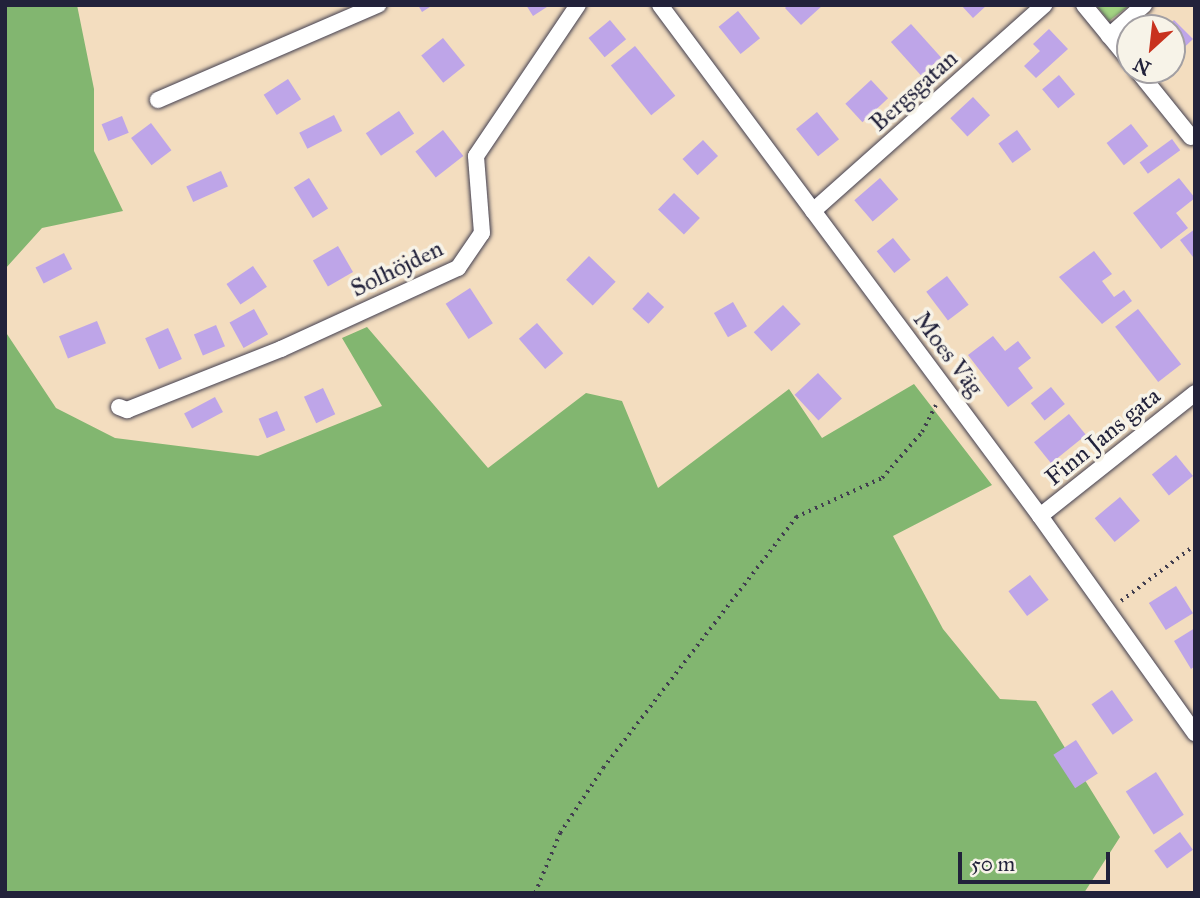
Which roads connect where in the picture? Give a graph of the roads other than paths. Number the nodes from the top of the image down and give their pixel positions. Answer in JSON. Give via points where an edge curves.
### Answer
{"nodes":[{"id":1,"x":378,"y":5,"type":"edge"},
{"id":2,"x":578,"y":5,"type":"edge"},
{"id":3,"x":660,"y":5,"type":"edge"},
{"id":4,"x":1044,"y":5,"type":"edge"},
{"id":5,"x":1084,"y":5,"type":"edge"},
{"id":6,"x":1144,"y":5,"type":"edge"},
{"id":7,"x":1109,"y":36,"type":"junction"},
{"id":8,"x":1116,"y":44,"type":"edge"},
{"id":9,"x":1148,"y":84,"type":"edge"},
{"id":10,"x":158,"y":100,"type":"dead end"},
{"id":11,"x":1191,"y":137,"type":"dead end"},
{"id":12,"x":813,"y":211,"type":"junction"},
{"id":13,"x":1195,"y":393,"type":"edge"},
{"id":14,"x":119,"y":407,"type":"dead end"},
{"id":15,"x":1040,"y":516,"type":"junction"},
{"id":16,"x":1195,"y":733,"type":"edge"}],
"edges":[{"from":1,"to":10,"type":"street"},
{"from":2,"to":14,"type":"street","name":"Solhöjden","via":[[476,156],[482,233],[458,268],[281,349],[127,410]]},
{"from":3,"to":12,"type":"street","name":"Moes Väg"},
{"from":4,"to":12,"type":"street","name":"Bergsgatan"},
{"from":5,"to":7,"type":"street"},
{"from":6,"to":7,"type":"street"},
{"from":7,"to":8,"type":"street"},
{"from":9,"to":11,"type":"street"},
{"from":12,"to":15,"type":"street","name":"Moes Väg"},
{"from":13,"to":15,"type":"street","name":"Finn Jans gata"},
{"from":15,"to":16,"type":"street","name":"Moes Väg"}]}
